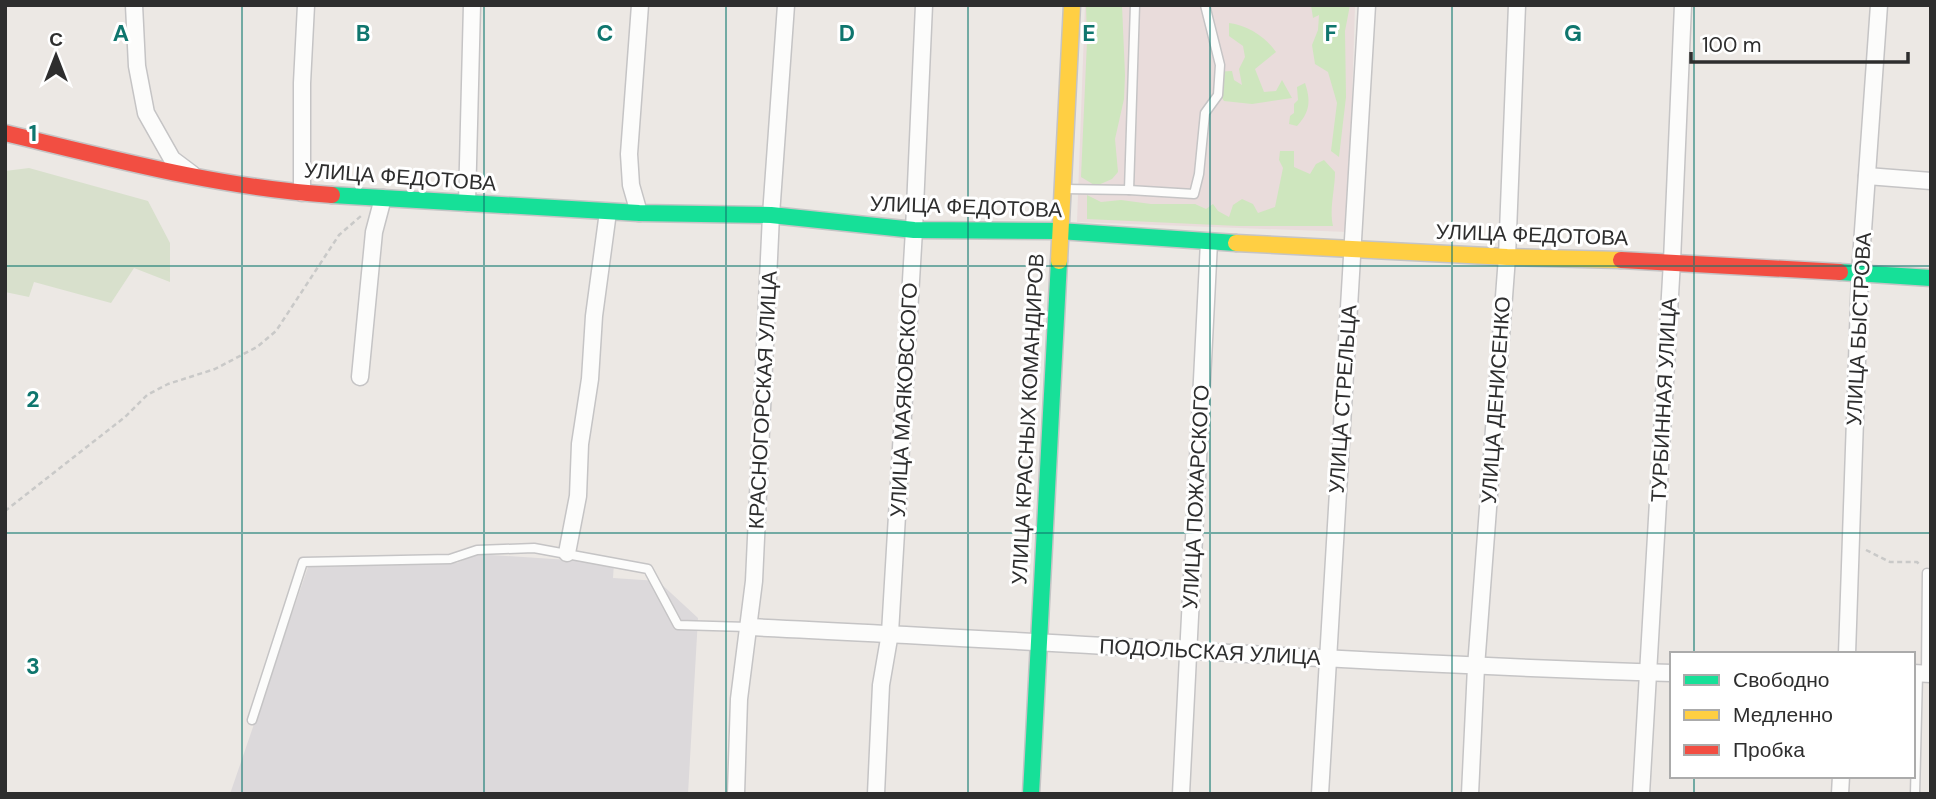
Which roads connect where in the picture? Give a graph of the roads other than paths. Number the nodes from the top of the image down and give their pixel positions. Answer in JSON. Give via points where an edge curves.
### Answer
{"nodes":[{"id":1,"x":134,"y":5,"type":"edge"},
{"id":2,"x":306,"y":5,"type":"edge"},
{"id":3,"x":472,"y":5,"type":"edge"},
{"id":4,"x":640,"y":5,"type":"edge"},
{"id":5,"x":786,"y":5,"type":"edge"},
{"id":6,"x":924,"y":5,"type":"edge"},
{"id":7,"x":1072,"y":5,"type":"edge"},
{"id":8,"x":1135,"y":5,"type":"edge"},
{"id":9,"x":1205,"y":5,"type":"edge"},
{"id":10,"x":1367,"y":5,"type":"edge"},
{"id":11,"x":1517,"y":5,"type":"edge"},
{"id":12,"x":1683,"y":5,"type":"edge"},
{"id":13,"x":1879,"y":5,"type":"edge"},
{"id":14,"x":5,"y":133,"type":"edge"},
{"id":15,"x":1867,"y":176,"type":"junction"},
{"id":16,"x":200,"y":179,"type":"junction"},
{"id":17,"x":1931,"y":181,"type":"edge"},
{"id":18,"x":1061,"y":189,"type":"junction"},
{"id":19,"x":1129,"y":190,"type":"junction"},
{"id":20,"x":302,"y":193,"type":"junction"},
{"id":21,"x":383,"y":198,"type":"junction"},
{"id":22,"x":467,"y":203,"type":"junction"},
{"id":23,"x":608,"y":212,"type":"junction"},
{"id":24,"x":639,"y":214,"type":"junction"},
{"id":25,"x":771,"y":215,"type":"junction"},
{"id":26,"x":914,"y":230,"type":"junction"},
{"id":27,"x":1059,"y":230,"type":"junction"},
{"id":28,"x":1209,"y":242,"type":"junction"},
{"id":29,"x":1353,"y":248,"type":"junction"},
{"id":30,"x":1507,"y":257,"type":"junction"},
{"id":31,"x":1672,"y":261,"type":"junction"},
{"id":32,"x":1860,"y":273,"type":"junction"},
{"id":33,"x":1931,"y":278,"type":"edge"},
{"id":34,"x":360,"y":377,"type":"dead end"},
{"id":35,"x":567,"y":553,"type":"junction"},
{"id":36,"x":1927,"y":573,"type":"road end"},
{"id":37,"x":748,"y":627,"type":"junction"},
{"id":38,"x":890,"y":634,"type":"junction"},
{"id":39,"x":1038,"y":643,"type":"junction"},
{"id":40,"x":1188,"y":649,"type":"junction"},
{"id":41,"x":1847,"y":652,"type":"edge"},
{"id":42,"x":1327,"y":659,"type":"junction"},
{"id":43,"x":1476,"y":667,"type":"junction"},
{"id":44,"x":1647,"y":672,"type":"junction"},
{"id":45,"x":1670,"y":673,"type":"edge"},
{"id":46,"x":1922,"y":674,"type":"edge"},
{"id":47,"x":252,"y":720,"type":"dead end"},
{"id":48,"x":736,"y":794,"type":"edge"},
{"id":49,"x":876,"y":794,"type":"edge"},
{"id":50,"x":1031,"y":794,"type":"edge"},
{"id":51,"x":1181,"y":794,"type":"edge"},
{"id":52,"x":1320,"y":794,"type":"edge"},
{"id":53,"x":1471,"y":794,"type":"edge"},
{"id":54,"x":1641,"y":794,"type":"edge"},
{"id":55,"x":1915,"y":794,"type":"edge"}],
"edges":[{"from":1,"to":16,"type":"street","via":[[137,66],[146,113],[172,159]]},
{"from":2,"to":20,"type":"street"},
{"from":3,"to":22,"type":"street"},
{"from":4,"to":24,"type":"street","via":[[629,153]]},
{"from":5,"to":25,"type":"street","name":"КРАСНОГОРСКАЯ УЛИЦА"},
{"from":6,"to":26,"type":"street","name":"УЛИЦА МАЯКОВСКОГО"},
{"from":7,"to":18,"type":"street","name":"УЛИЦА КРАСНЫХ КОМАНДИРОВ"},
{"from":8,"to":19,"type":"lane"},
{"from":9,"to":19,"type":"lane","via":[[1220,65],[1218,95],[1205,113],[1194,194]]},
{"from":10,"to":29,"type":"street","name":"УЛИЦА СТРЕЛЬЦА"},
{"from":11,"to":30,"type":"street","name":"УЛИЦА ДЕНИСЕНКО"},
{"from":12,"to":31,"type":"street","name":"ТУРБИННАЯ УЛИЦА"},
{"from":13,"to":15,"type":"street","name":"УЛИЦА БЫСТРОВА"},
{"from":14,"to":16,"type":"street","name":"УЛИЦА ФЕДОТОВА"},
{"from":15,"to":17,"type":"street"},
{"from":15,"to":32,"type":"street","name":"УЛИЦА БЫСТРОВА"},
{"from":16,"to":20,"type":"street","name":"УЛИЦА ФЕДОТОВА"},
{"from":18,"to":19,"type":"lane"},
{"from":18,"to":27,"type":"street","name":"УЛИЦА КРАСНЫХ КОМАНДИРОВ"},
{"from":20,"to":21,"type":"street","name":"УЛИЦА ФЕДОТОВА"},
{"from":21,"to":22,"type":"street","name":"УЛИЦА ФЕДОТОВА"},
{"from":21,"to":34,"type":"street","via":[[374,232]]},
{"from":22,"to":23,"type":"street","name":"УЛИЦА ФЕДОТОВА"},
{"from":23,"to":24,"type":"street","name":"УЛИЦА ФЕДОТОВА"},
{"from":23,"to":35,"type":"street","via":[[578,496]]},
{"from":24,"to":25,"type":"street","name":"УЛИЦА ФЕДОТОВА"},
{"from":25,"to":26,"type":"street","name":"УЛИЦА ФЕДОТОВА"},
{"from":25,"to":37,"type":"street","name":"КРАСНОГОРСКАЯ УЛИЦА"},
{"from":26,"to":27,"type":"street","name":"УЛИЦА ФЕДОТОВА"},
{"from":26,"to":38,"type":"street","name":"УЛИЦА МАЯКОВСКОГО"},
{"from":27,"to":28,"type":"street","name":"УЛИЦА ФЕДОТОВА"},
{"from":27,"to":39,"type":"street","name":"УЛИЦА КРАСНЫХ КОМАНДИРОВ"},
{"from":28,"to":29,"type":"street","name":"УЛИЦА ФЕДОТОВА"},
{"from":28,"to":40,"type":"street","name":"УЛИЦА ПОЖАРСКОГО"},
{"from":29,"to":30,"type":"street","name":"УЛИЦА ФЕДОТОВА"},
{"from":29,"to":42,"type":"street","name":"УЛИЦА СТРЕЛЬЦА"},
{"from":30,"to":31,"type":"street","name":"УЛИЦА ФЕДОТОВА"},
{"from":30,"to":43,"type":"street","name":"УЛИЦА ДЕНИСЕНКО"},
{"from":31,"to":32,"type":"street","name":"УЛИЦА ФЕДОТОВА"},
{"from":31,"to":44,"type":"street","name":"ТУРБИННАЯ УЛИЦА"},
{"from":32,"to":33,"type":"street","name":"УЛИЦА ФЕДОТОВА"},
{"from":32,"to":41,"type":"street","name":"УЛИЦА БЫСТРОВА"},
{"from":35,"to":37,"type":"lane","via":[[648,569],[678,625]]},
{"from":35,"to":47,"type":"lane","via":[[534,548],[477,550],[450,559],[303,562]]},
{"from":36,"to":46,"type":"lane"},
{"from":37,"to":38,"type":"street","name":"ПОДОЛЬСКАЯ УЛИЦА"},
{"from":37,"to":48,"type":"street","name":"КРАСНОГОРСКАЯ УЛИЦА","via":[[738,699]]},
{"from":38,"to":39,"type":"street","name":"ПОДОЛЬСКАЯ УЛИЦА"},
{"from":38,"to":49,"type":"street","name":"УЛИЦА МАЯКОВСКОГО","via":[[881,685]]},
{"from":39,"to":40,"type":"street","name":"ПОДОЛЬСКАЯ УЛИЦА"},
{"from":39,"to":50,"type":"street","name":"УЛИЦА КРАСНЫХ КОМАНДИРОВ"},
{"from":40,"to":42,"type":"street","name":"ПОДОЛЬСКАЯ УЛИЦА"},
{"from":40,"to":51,"type":"street","name":"УЛИЦА ПОЖАРСКОГО"},
{"from":42,"to":43,"type":"street","name":"ПОДОЛЬСКАЯ УЛИЦА"},
{"from":42,"to":52,"type":"street","name":"УЛИЦА СТРЕЛЬЦА"},
{"from":43,"to":44,"type":"street","name":"ПОДОЛЬСКАЯ УЛИЦА"},
{"from":43,"to":53,"type":"street","name":"УЛИЦА ДЕНИСЕНКО"},
{"from":44,"to":45,"type":"street","name":"ПОДОЛЬСКАЯ УЛИЦА"},
{"from":44,"to":54,"type":"street","name":"ТУРБИННАЯ УЛИЦА"},
{"from":46,"to":55,"type":"lane"}]}
